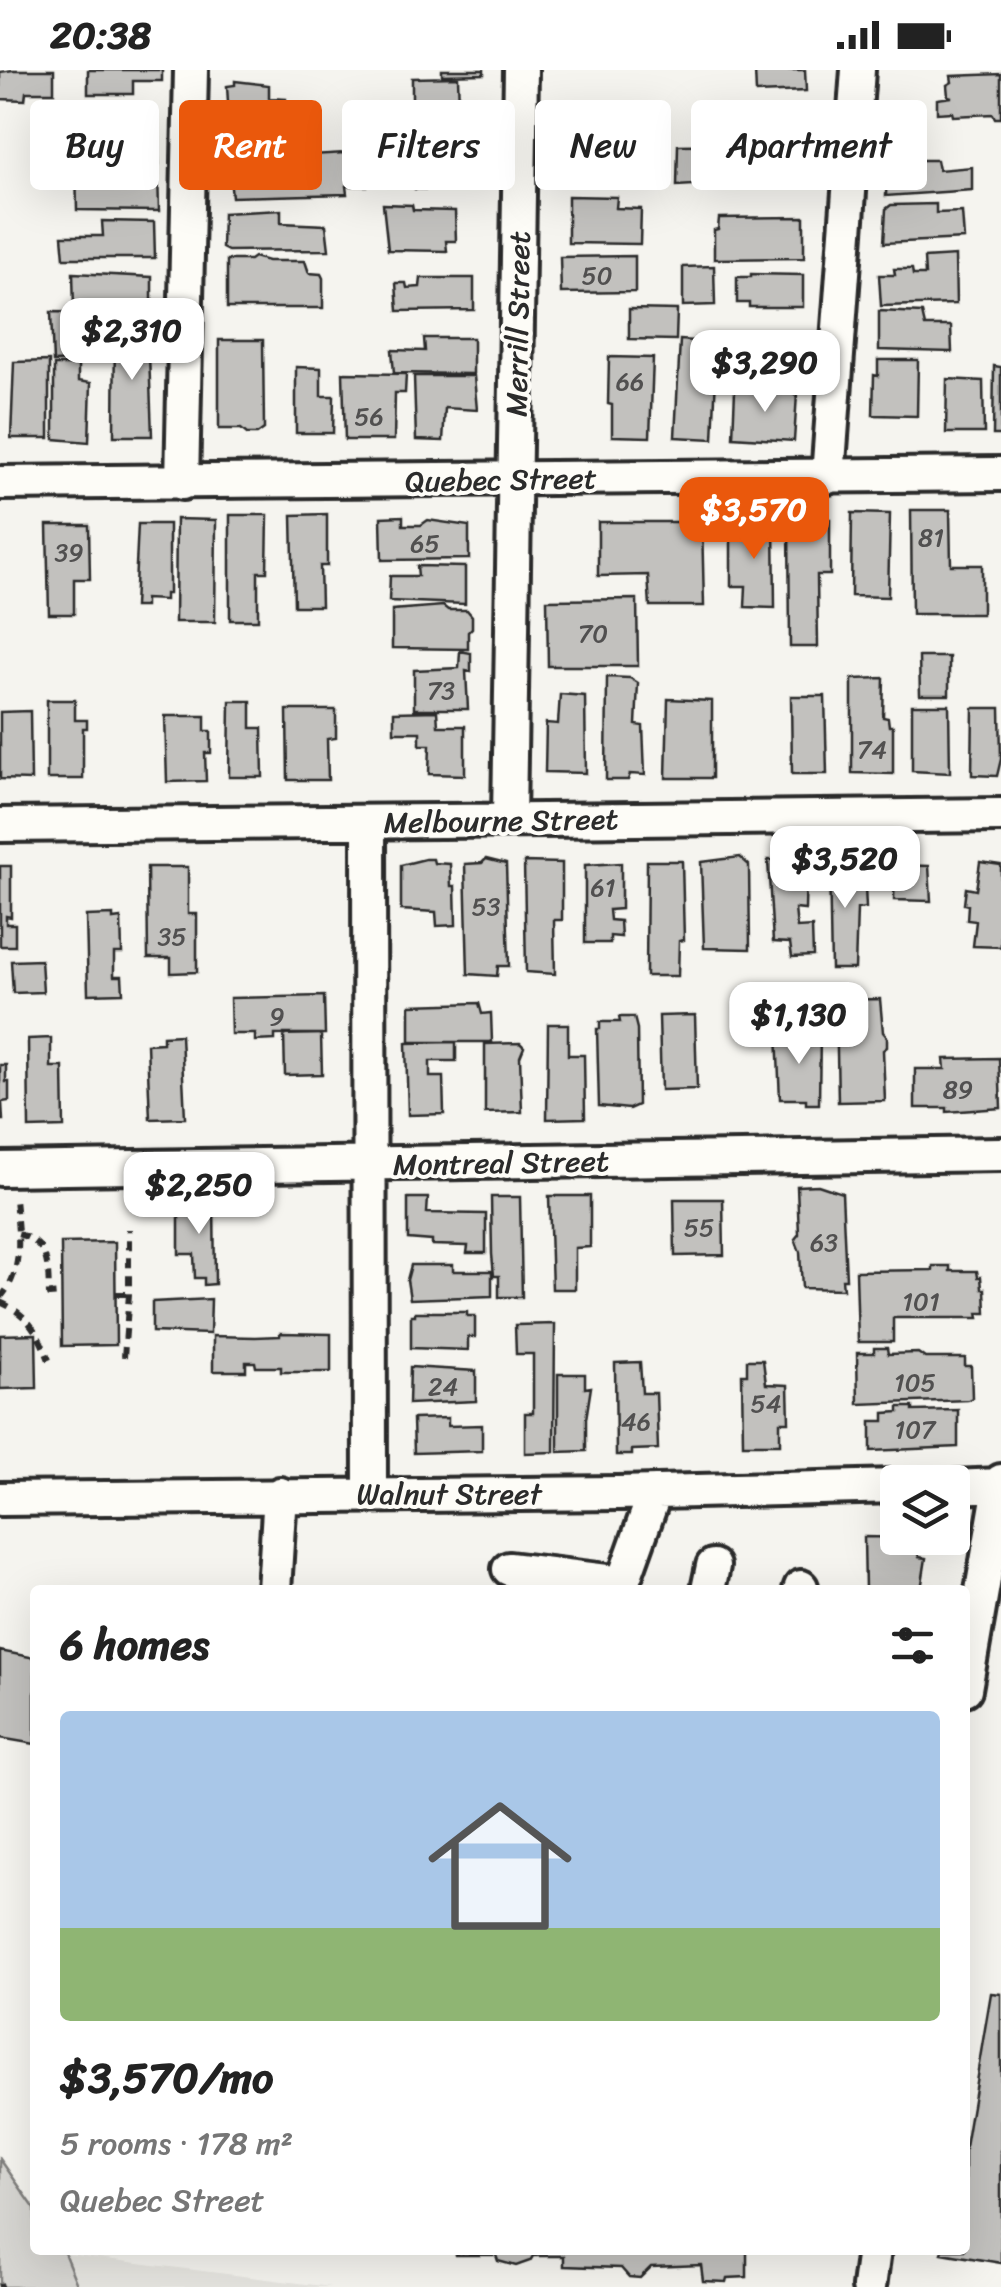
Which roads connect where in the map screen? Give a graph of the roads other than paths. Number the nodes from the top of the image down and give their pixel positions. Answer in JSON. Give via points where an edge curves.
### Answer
{"nodes":[{"id":1,"x":192,"y":70,"type":"edge"},
{"id":2,"x":520,"y":70,"type":"edge"},
{"id":3,"x":858,"y":70,"type":"edge"},
{"id":4,"x":1001,"y":474,"type":"edge"},
{"id":5,"x":828,"y":477,"type":"junction"},
{"id":6,"x":516,"y":480,"type":"junction"},
{"id":7,"x":182,"y":482,"type":"junction"},
{"id":8,"x":0,"y":484,"type":"edge"},
{"id":9,"x":1001,"y":814,"type":"edge"},
{"id":10,"x":509,"y":818,"type":"junction"},
{"id":11,"x":369,"y":824,"type":"junction"},
{"id":12,"x":0,"y":825,"type":"edge"},
{"id":13,"x":1001,"y":1154,"type":"edge"},
{"id":14,"x":371,"y":1165,"type":"junction"},
{"id":15,"x":7,"y":1183,"type":"edge"},
{"id":16,"x":1001,"y":1484,"type":"edge"},
{"id":17,"x":880,"y":1486,"type":"edge"},
{"id":18,"x":970,"y":1486,"type":"edge"},
{"id":19,"x":656,"y":1492,"type":"junction"},
{"id":20,"x":280,"y":1494,"type":"junction"},
{"id":21,"x":370,"y":1494,"type":"junction"},
{"id":22,"x":0,"y":1499,"type":"edge"},
{"id":23,"x":509,"y":1569,"type":"dead end"},
{"id":24,"x":274,"y":1585,"type":"edge"},
{"id":25,"x":615,"y":1585,"type":"edge"},
{"id":26,"x":622,"y":1585,"type":"edge"},
{"id":27,"x":970,"y":1661,"type":"edge"},
{"id":28,"x":873,"y":2255,"type":"edge"},
{"id":29,"x":870,"y":2287,"type":"edge"}],
"edges":[{"from":1,"to":7,"type":"street"},
{"from":2,"to":6,"type":"street","name":"Merrill Street"},
{"from":3,"to":5,"type":"street"},
{"from":4,"to":5,"type":"street","name":"Quebec Street"},
{"from":5,"to":6,"type":"street","name":"Quebec Street"},
{"from":6,"to":7,"type":"street","name":"Quebec Street"},
{"from":6,"to":10,"type":"street","name":"Merrill Street"},
{"from":7,"to":8,"type":"street","name":"Quebec Street"},
{"from":9,"to":10,"type":"street","name":"Melbourne Street"},
{"from":10,"to":11,"type":"street","name":"Melbourne Street"},
{"from":11,"to":12,"type":"street","name":"Melbourne Street"},
{"from":11,"to":14,"type":"street"},
{"from":13,"to":14,"type":"street","name":"Montreal Street"},
{"from":14,"to":15,"type":"street","name":"Montreal Street"},
{"from":14,"to":21,"type":"street"},
{"from":16,"to":18,"type":"street"},
{"from":16,"to":27,"type":"street"},
{"from":17,"to":19,"type":"street","name":"Walnut Street"},
{"from":19,"to":21,"type":"street","name":"Walnut Street"},
{"from":19,"to":26,"type":"street"},
{"from":20,"to":21,"type":"street","name":"Walnut Street"},
{"from":20,"to":22,"type":"street","name":"Walnut Street"},
{"from":20,"to":24,"type":"street"},
{"from":23,"to":25,"type":"street"},
{"from":28,"to":29,"type":"street"}]}
